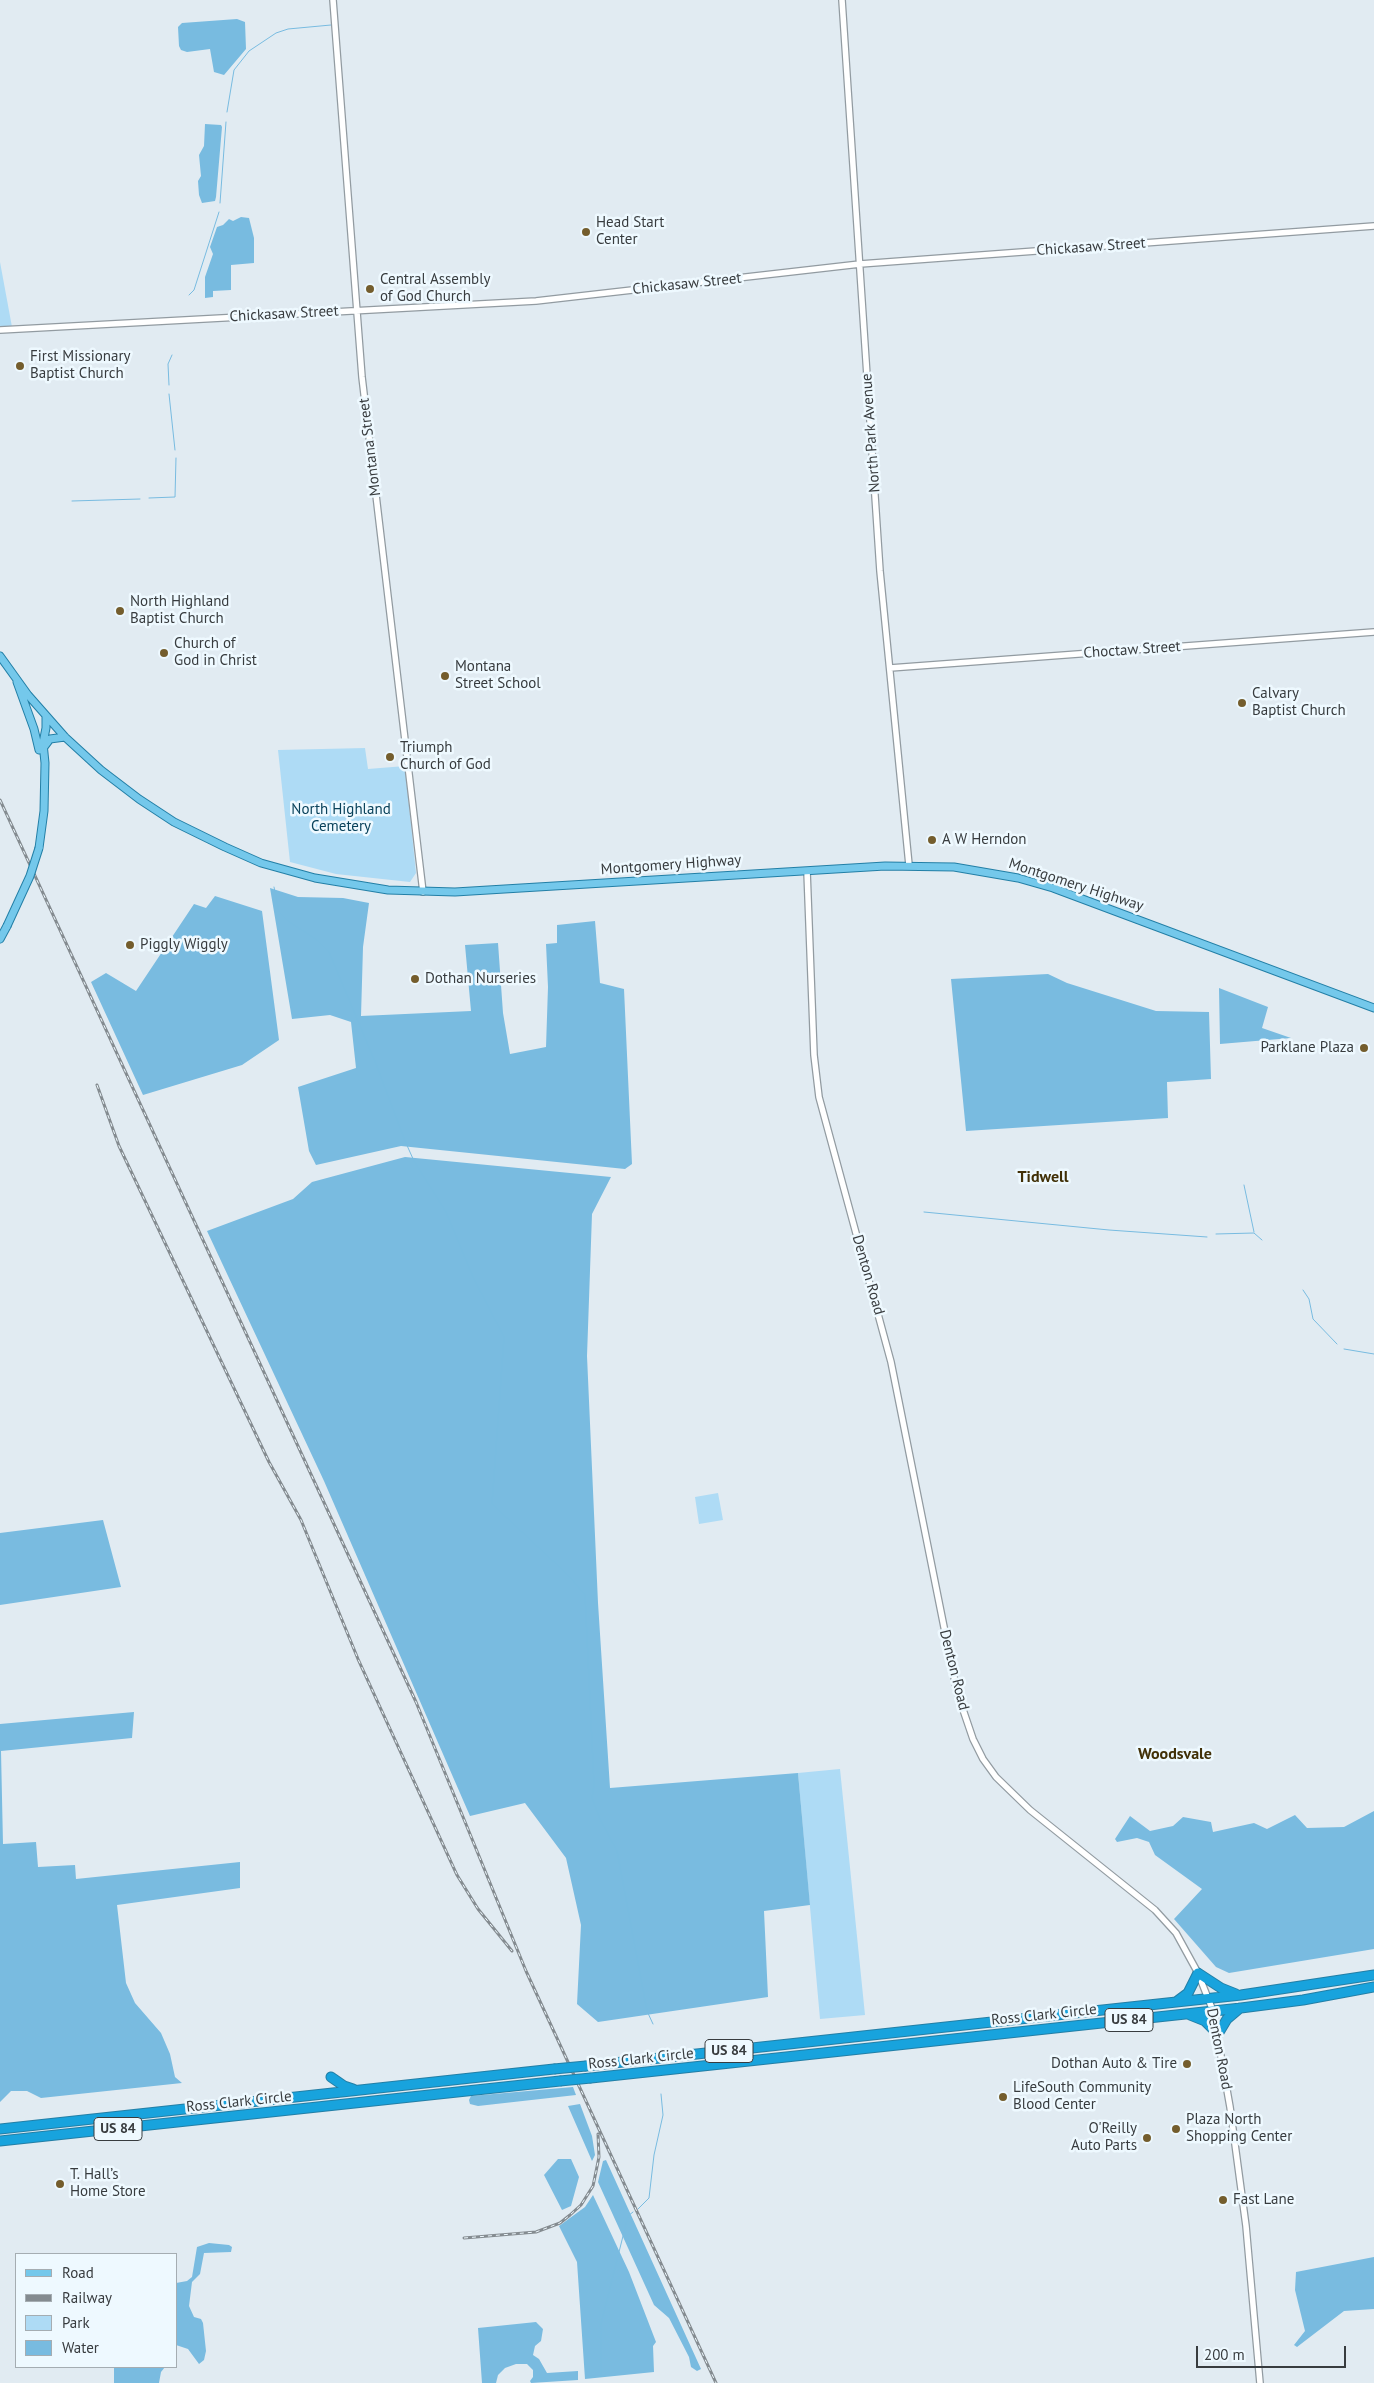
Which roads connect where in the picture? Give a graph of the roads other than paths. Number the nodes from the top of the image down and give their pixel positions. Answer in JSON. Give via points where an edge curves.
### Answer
{"nodes":[{"id":1,"x":333,"y":0,"type":"edge"},
{"id":2,"x":842,"y":0,"type":"edge"},
{"id":3,"x":1374,"y":226,"type":"edge"},
{"id":4,"x":860,"y":264,"type":"junction"},
{"id":5,"x":357,"y":310,"type":"junction"},
{"id":6,"x":0,"y":330,"type":"edge"},
{"id":7,"x":1374,"y":632,"type":"edge"},
{"id":8,"x":0,"y":656,"type":"edge"},
{"id":9,"x":890,"y":668,"type":"junction"},
{"id":10,"x":15,"y":677,"type":"junction"},
{"id":11,"x":50,"y":724,"type":"junction"},
{"id":12,"x":65,"y":737,"type":"junction"},
{"id":13,"x":37,"y":740,"type":"junction"},
{"id":14,"x":43,"y":749,"type":"junction"},
{"id":15,"x":44,"y":770,"type":"junction"},
{"id":16,"x":909,"y":865,"type":"junction"},
{"id":17,"x":807,"y":870,"type":"junction"},
{"id":18,"x":423,"y":892,"type":"junction"},
{"id":19,"x":0,"y":939,"type":"edge"},
{"id":20,"x":1374,"y":1008,"type":"edge"},
{"id":21,"x":1198,"y":1973,"type":"junction"},
{"id":22,"x":1374,"y":1975,"type":"edge"},
{"id":23,"x":1330,"y":1983,"type":"junction"},
{"id":24,"x":1374,"y":1987,"type":"edge"},
{"id":25,"x":1281,"y":1991,"type":"junction"},
{"id":26,"x":1241,"y":1995,"type":"junction"},
{"id":27,"x":1332,"y":1995,"type":"junction"},
{"id":28,"x":1209,"y":1999,"type":"junction"},
{"id":29,"x":1176,"y":2003,"type":"junction"},
{"id":30,"x":1276,"y":2004,"type":"junction"},
{"id":31,"x":1241,"y":2008,"type":"junction"},
{"id":32,"x":1213,"y":2010,"type":"junction"},
{"id":33,"x":1185,"y":2014,"type":"junction"},
{"id":34,"x":1063,"y":2015,"type":"junction"},
{"id":35,"x":957,"y":2026,"type":"junction"},
{"id":36,"x":1060,"y":2028,"type":"junction"},
{"id":37,"x":1218,"y":2034,"type":"junction"},
{"id":38,"x":873,"y":2035,"type":"junction"},
{"id":39,"x":959,"y":2038,"type":"junction"},
{"id":40,"x":877,"y":2047,"type":"junction"},
{"id":41,"x":331,"y":2077,"type":"dead end"},
{"id":42,"x":358,"y":2090,"type":"junction"},
{"id":43,"x":0,"y":2129,"type":"edge"},
{"id":44,"x":0,"y":2141,"type":"edge"},
{"id":45,"x":1260,"y":2383,"type":"edge"}],
"edges":[{"from":1,"to":5,"type":"street","name":"Montana Street"},
{"from":2,"to":4,"type":"street","name":"North Park Avenue"},
{"from":3,"to":4,"type":"street","name":"Chickasaw Street"},
{"from":4,"to":5,"type":"street","name":"Chickasaw Street","via":[[536,301]]},
{"from":4,"to":9,"type":"street","name":"North Park Avenue"},
{"from":5,"to":6,"type":"street","name":"Chickasaw Street"},
{"from":5,"to":18,"type":"street","name":"Montana Street","via":[[362,377]]},
{"from":7,"to":9,"type":"street","name":"Choctaw Street"},
{"from":8,"to":10,"type":"main road"},
{"from":9,"to":16,"type":"street","name":"North Park Avenue"},
{"from":10,"to":11,"type":"main road","name":"Montgomery Highway"},
{"from":10,"to":13,"type":"main road"},
{"from":11,"to":12,"type":"main road","name":"Montgomery Highway"},
{"from":11,"to":13,"type":"main road","via":[[40,729]]},
{"from":11,"to":14,"type":"main road"},
{"from":12,"to":14,"type":"main road","via":[[50,739]]},
{"from":12,"to":18,"type":"main road","name":"Montgomery Highway","via":[[139,799],[174,822],[225,848],[322,880]]},
{"from":13,"to":15,"type":"main road"},
{"from":14,"to":15,"type":"main road"},
{"from":15,"to":19,"type":"main road","bridge":true,"via":[[44,811],[39,848],[30,876]]},
{"from":16,"to":17,"type":"main road","name":"Montgomery Highway"},
{"from":16,"to":20,"type":"main road","name":"Montgomery Highway","via":[[979,870],[1037,883]]},
{"from":17,"to":18,"type":"main road","name":"Montgomery Highway","via":[[470,892]]},
{"from":17,"to":21,"type":"street","name":"Denton Road","via":[[814,1060],[819,1097],[889,1353],[948,1656],[967,1722],[983,1759],[1004,1785],[1030,1810],[1155,1910],[1176,1934]]},
{"from":21,"to":26,"type":"highway","via":[[1221,1988]]},
{"from":21,"to":28,"type":"street","name":"Denton Road"},
{"from":21,"to":29,"type":"highway","via":[[1188,1993]]},
{"from":22,"to":23,"type":"highway","name":"Ross Clark Circle","number":"US 84"},
{"from":23,"to":25,"type":"highway","name":"Ross Clark Circle","number":"US 84"},
{"from":23,"to":27,"type":"highway"},
{"from":24,"to":27,"type":"highway","name":"Ross Clark Circle","number":"US 84"},
{"from":25,"to":26,"type":"highway","name":"Ross Clark Circle","number":"US 84"},
{"from":25,"to":30,"type":"highway"},
{"from":26,"to":28,"type":"highway","name":"Ross Clark Circle","number":"US 84"},
{"from":27,"to":30,"type":"highway","name":"Ross Clark Circle","number":"US 84"},
{"from":28,"to":29,"type":"highway","name":"Ross Clark Circle","number":"US 84"},
{"from":28,"to":32,"type":"street","name":"Denton Road"},
{"from":29,"to":34,"type":"highway","name":"Ross Clark Circle","number":"US 84"},
{"from":30,"to":31,"type":"highway","name":"Ross Clark Circle","number":"US 84"},
{"from":31,"to":32,"type":"highway","name":"Ross Clark Circle","number":"US 84"},
{"from":31,"to":37,"type":"highway","via":[[1226,2019]]},
{"from":32,"to":33,"type":"highway","name":"Ross Clark Circle","number":"US 84"},
{"from":32,"to":37,"type":"street","name":"Denton Road"},
{"from":33,"to":36,"type":"highway","name":"Ross Clark Circle","number":"US 84"},
{"from":33,"to":37,"type":"highway","via":[[1205,2022]]},
{"from":34,"to":35,"type":"highway","name":"Ross Clark Circle","number":"US 84"},
{"from":34,"to":36,"type":"highway"},
{"from":35,"to":38,"type":"highway","name":"Ross Clark Circle","number":"US 84"},
{"from":35,"to":39,"type":"highway"},
{"from":36,"to":39,"type":"highway","name":"Ross Clark Circle","number":"US 84"},
{"from":37,"to":45,"type":"street","name":"Denton Road","via":[[1246,2226]]},
{"from":38,"to":40,"type":"highway"},
{"from":38,"to":42,"type":"highway","name":"Ross Clark Circle","number":"US 84","bridge":true},
{"from":39,"to":40,"type":"highway","name":"Ross Clark Circle","number":"US 84"},
{"from":40,"to":44,"type":"highway","name":"Ross Clark Circle","number":"US 84","bridge":true},
{"from":41,"to":42,"type":"highway"},
{"from":42,"to":43,"type":"highway","name":"Ross Clark Circle","number":"US 84"}]}
